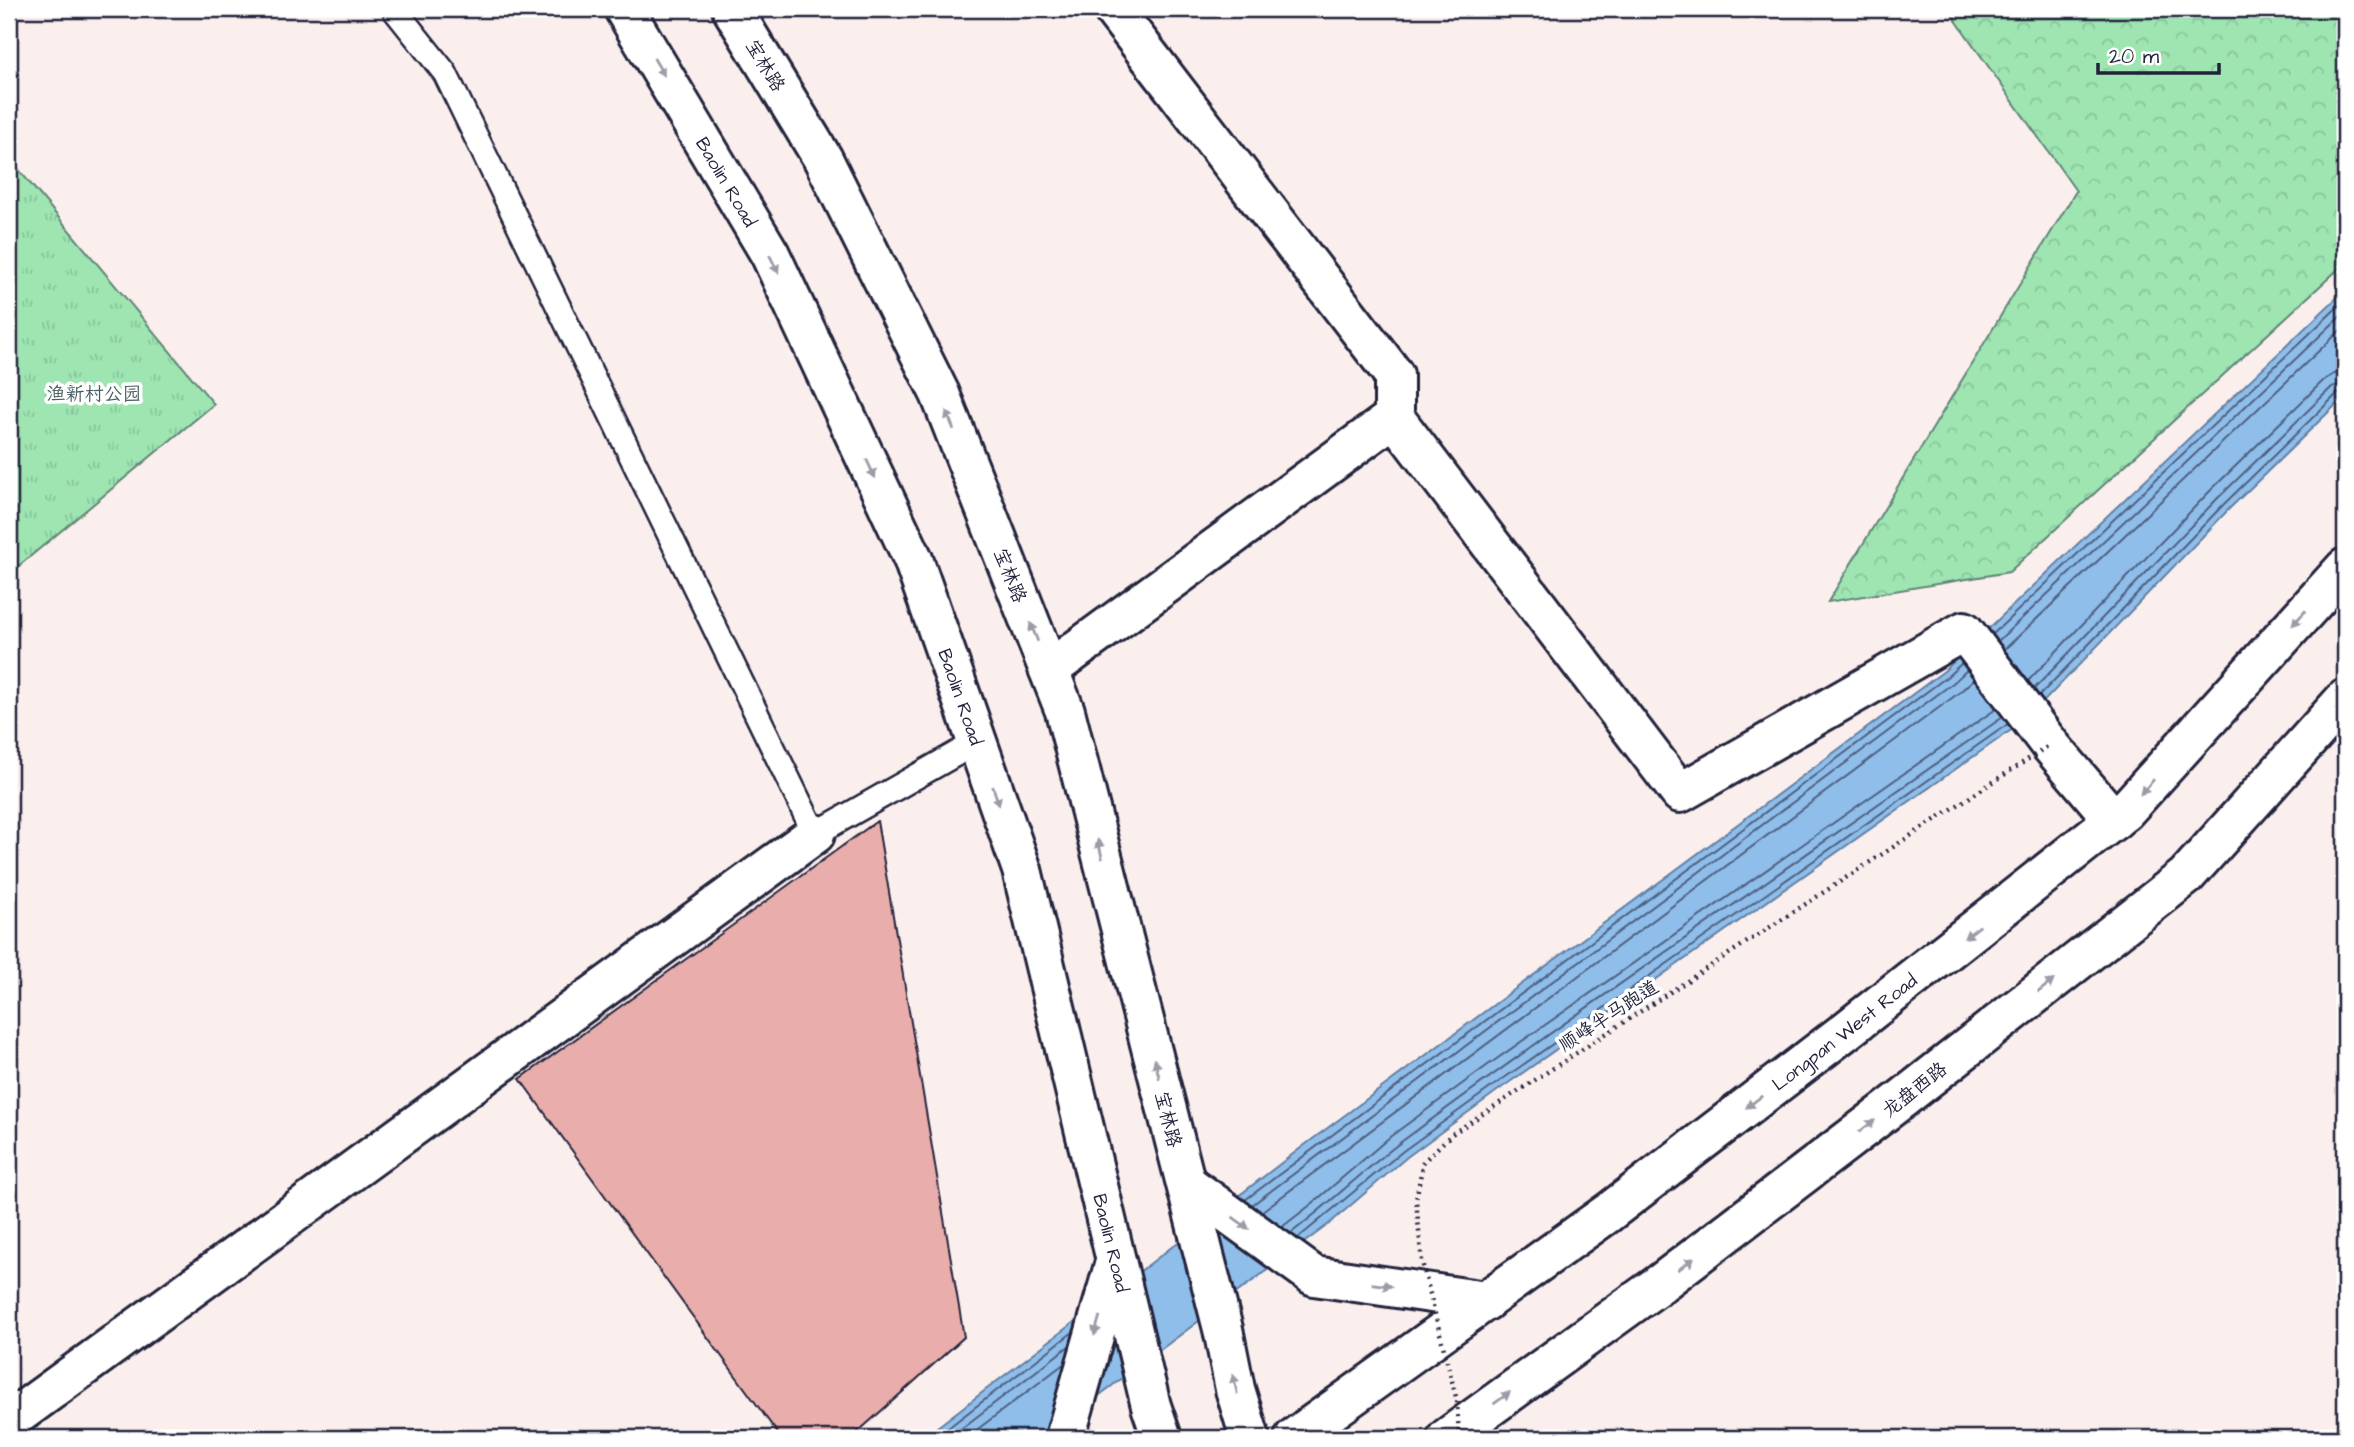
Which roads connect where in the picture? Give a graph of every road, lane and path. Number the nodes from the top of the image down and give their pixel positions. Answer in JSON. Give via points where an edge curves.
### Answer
{"nodes":[{"id":1,"x":394,"y":9,"type":"edge"},
{"id":2,"x":624,"y":9,"type":"edge"},
{"id":3,"x":732,"y":9,"type":"edge"},
{"id":4,"x":1113,"y":9,"type":"edge"},
{"id":5,"x":1394,"y":417,"type":"junction"},
{"id":6,"x":2345,"y":568,"type":"edge"},
{"id":7,"x":1049,"y":670,"type":"junction"},
{"id":8,"x":2345,"y":699,"type":"edge"},
{"id":9,"x":977,"y":741,"type":"junction"},
{"id":10,"x":2050,"y":745,"type":"junction"},
{"id":11,"x":2114,"y":820,"type":"junction"},
{"id":12,"x":816,"y":834,"type":"junction"},
{"id":13,"x":1186,"y":1183,"type":"junction"},
{"id":14,"x":1115,"y":1260,"type":"junction"},
{"id":15,"x":1486,"y":1301,"type":"junction"},
{"id":16,"x":1156,"y":1422,"type":"edge"},
{"id":17,"x":13,"y":1423,"type":"edge"},
{"id":18,"x":1460,"y":1434,"type":"edge"},
{"id":19,"x":1065,"y":1438,"type":"edge"},
{"id":20,"x":1250,"y":1438,"type":"edge"},
{"id":21,"x":1294,"y":1438,"type":"edge"}],
"edges":[{"from":1,"to":12,"type":"lane","via":[[445,73]]},
{"from":2,"to":9,"type":"street","name":"Baolin Road","one_way":true,"via":[[770,254],[913,559]]},
{"from":7,"to":3,"type":"street","name":"宝林路","one_way":true,"via":[[940,394],[823,159]]},
{"from":4,"to":5,"type":"street","via":[[1394,374]]},
{"from":5,"to":7,"type":"street"},
{"from":5,"to":10,"type":"street","via":[[1681,793],[1964,631]]},
{"from":6,"to":11,"type":"street","name":"Longpan West Road","one_way":true},
{"from":13,"to":7,"type":"street","name":"宝林路","one_way":true,"via":[[1065,711]]},
{"from":18,"to":8,"type":"street","name":"龙盘西路","one_way":true,"via":[[1869,1125],[2186,876]]},
{"from":9,"to":12,"type":"lane"},
{"from":9,"to":14,"type":"street","name":"Baolin Road","one_way":true,"via":[[1022,870]]},
{"from":10,"to":11,"type":"street"},
{"from":10,"to":18,"type":"path","name":"顺峰半马跑道","bridge":true,"via":[[1463,1126],[1423,1162],[1416,1200],[1422,1262],[1457,1401]]},
{"from":11,"to":15,"type":"street","name":"Longpan West Road","one_way":true,"via":[[1836,1039]]},
{"from":12,"to":17,"type":"street"},
{"from":13,"to":15,"type":"street","one_way":true,"via":[[1314,1276]]},
{"from":20,"to":13,"type":"street","name":"宝林路","one_way":true},
{"from":14,"to":16,"type":"street","name":"Baolin Road"},
{"from":14,"to":19,"type":"street","one_way":true},
{"from":15,"to":21,"type":"street","name":"Longpan West Road"}]}
